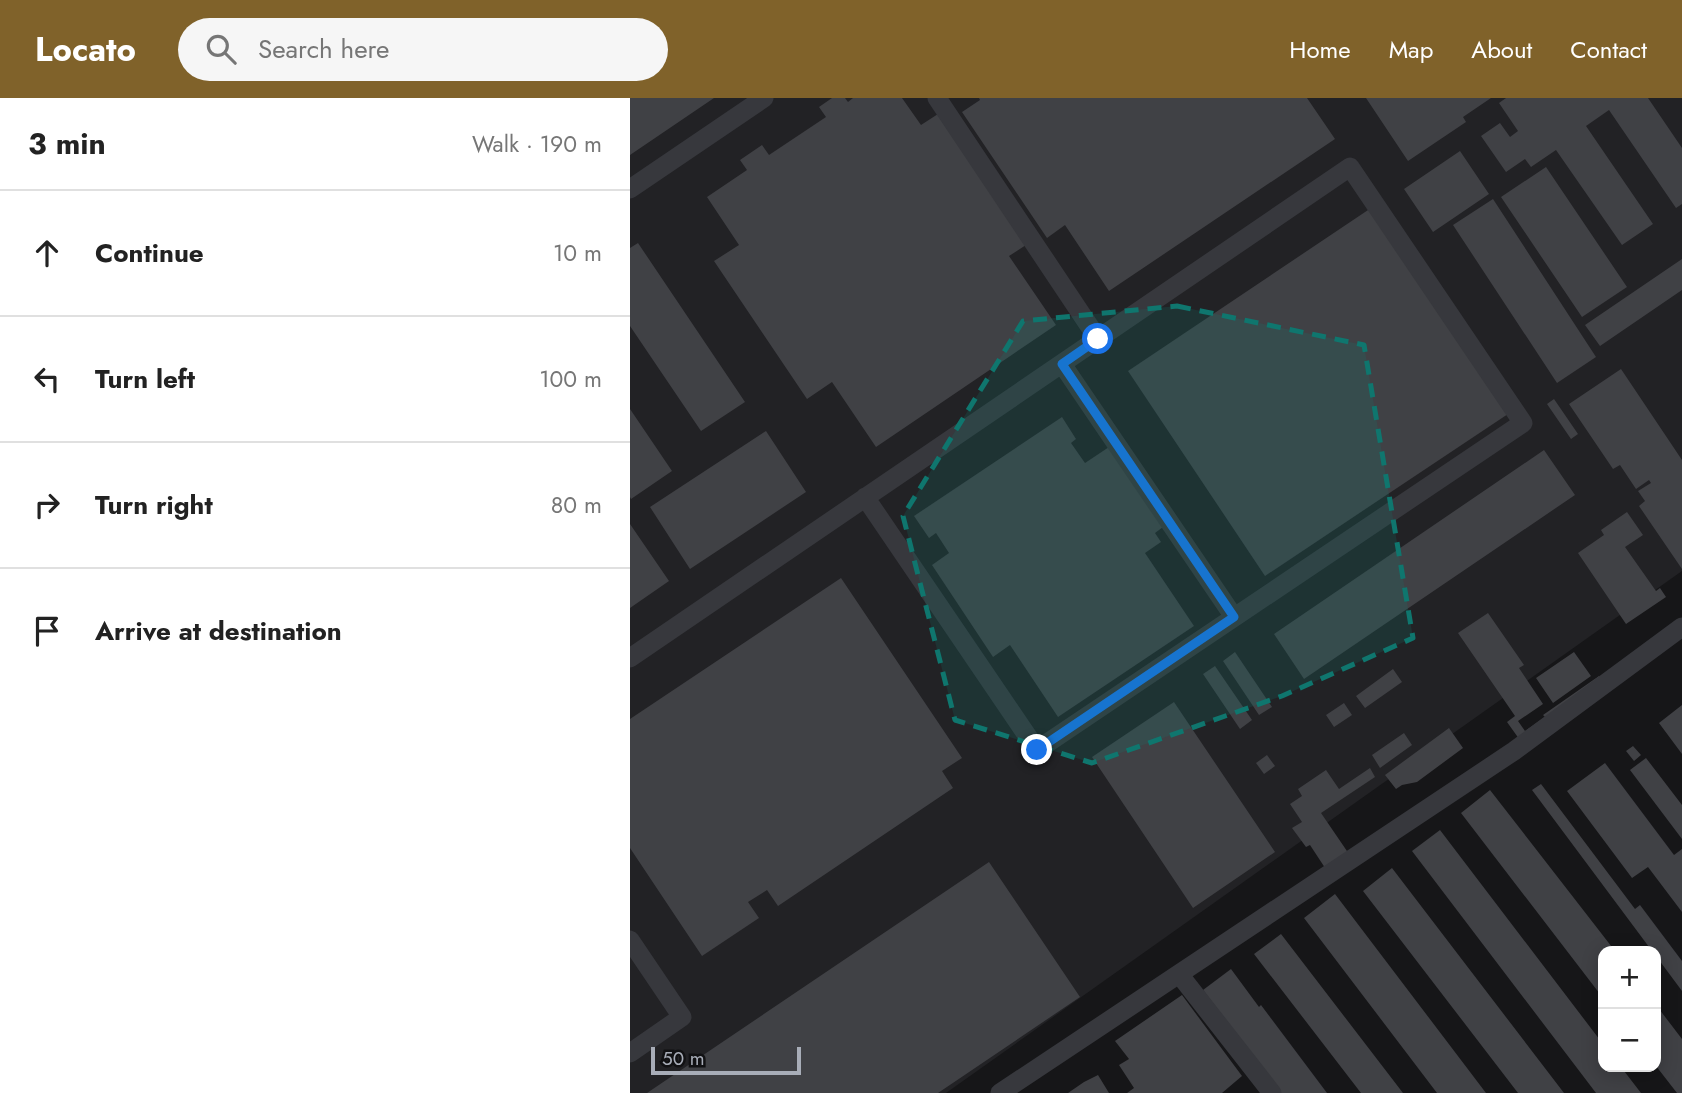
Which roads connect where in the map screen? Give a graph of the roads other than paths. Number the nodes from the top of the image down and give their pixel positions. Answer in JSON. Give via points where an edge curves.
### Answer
{"nodes":[{"id":1,"x":764,"y":98,"type":"edge"},
{"id":2,"x":937,"y":98,"type":"edge"},
{"id":3,"x":630,"y":189,"type":"edge"},
{"id":4,"x":1098,"y":339,"type":"junction"},
{"id":5,"x":1062,"y":364,"type":"junction"},
{"id":6,"x":865,"y":497,"type":"junction"},
{"id":7,"x":1234,"y":617,"type":"junction"},
{"id":8,"x":1682,"y":627,"type":"edge"},
{"id":9,"x":630,"y":658,"type":"edge"},
{"id":10,"x":630,"y":940,"type":"edge"},
{"id":11,"x":1179,"y":974,"type":"junction"},
{"id":12,"x":630,"y":1053,"type":"edge"},
{"id":13,"x":1000,"y":1093,"type":"edge"},
{"id":14,"x":1272,"y":1093,"type":"edge"}],
"edges":[{"from":1,"to":3,"type":"street"},
{"from":2,"to":4,"type":"street"},
{"from":4,"to":5,"type":"street"},
{"from":4,"to":7,"type":"street","via":[[1350,167],[1522,423]]},
{"from":5,"to":6,"type":"street"},
{"from":5,"to":7,"type":"street"},
{"from":6,"to":7,"type":"street","via":[[1037,750]]},
{"from":6,"to":9,"type":"street"},
{"from":8,"to":11,"type":"street","via":[[1514,751]]},
{"from":10,"to":12,"type":"street","via":[[682,1017]]},
{"from":11,"to":13,"type":"street"},
{"from":11,"to":14,"type":"street"}]}
